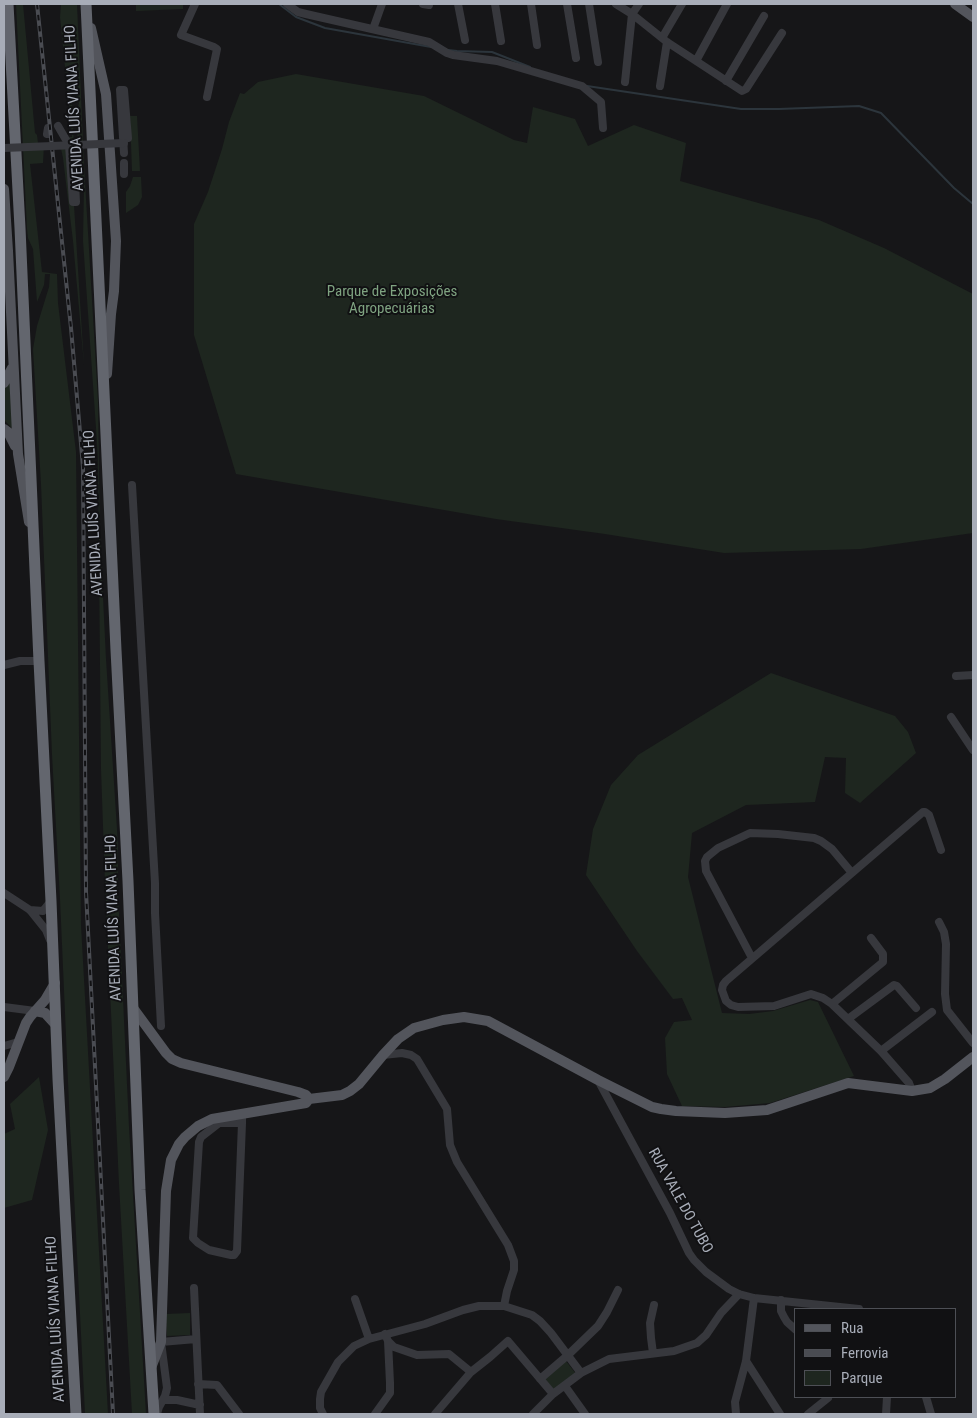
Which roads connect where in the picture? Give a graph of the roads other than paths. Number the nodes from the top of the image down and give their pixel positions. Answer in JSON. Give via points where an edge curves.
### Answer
{"nodes":[{"id":1,"x":8,"y":4,"type":"edge"},
{"id":2,"x":86,"y":4,"type":"edge"},
{"id":3,"x":195,"y":4,"type":"edge"},
{"id":4,"x":382,"y":4,"type":"edge"},
{"id":5,"x":458,"y":4,"type":"edge"},
{"id":6,"x":495,"y":4,"type":"edge"},
{"id":7,"x":531,"y":4,"type":"edge"},
{"id":8,"x":567,"y":4,"type":"edge"},
{"id":9,"x":589,"y":4,"type":"edge"},
{"id":10,"x":616,"y":4,"type":"edge"},
{"id":11,"x":639,"y":4,"type":"edge"},
{"id":12,"x":682,"y":4,"type":"edge"},
{"id":13,"x":727,"y":4,"type":"edge"},
{"id":14,"x":955,"y":4,"type":"edge"},
{"id":15,"x":288,"y":5,"type":"edge"},
{"id":16,"x":632,"y":14,"type":"junction"},
{"id":17,"x":764,"y":16,"type":"dead end"},
{"id":18,"x":973,"y":17,"type":"edge"},
{"id":19,"x":373,"y":29,"type":"junction"},
{"id":20,"x":782,"y":33,"type":"dead end"},
{"id":21,"x":465,"y":40,"type":"dead end"},
{"id":22,"x":665,"y":40,"type":"junction"},
{"id":23,"x":501,"y":41,"type":"dead end"},
{"id":24,"x":537,"y":45,"type":"dead end"},
{"id":25,"x":576,"y":58,"type":"dead end"},
{"id":26,"x":696,"y":61,"type":"junction"},
{"id":27,"x":598,"y":62,"type":"dead end"},
{"id":28,"x":726,"y":81,"type":"junction"},
{"id":29,"x":625,"y":82,"type":"dead end"},
{"id":30,"x":660,"y":86,"type":"dead end"},
{"id":31,"x":207,"y":97,"type":"dead end"},
{"id":32,"x":58,"y":126,"type":"dead end"},
{"id":33,"x":603,"y":128,"type":"dead end"},
{"id":34,"x":126,"y":140,"type":"junction"},
{"id":35,"x":70,"y":145,"type":"junction"},
{"id":36,"x":4,"y":148,"type":"edge"},
{"id":37,"x":124,"y":153,"type":"dead end"},
{"id":38,"x":124,"y":163,"type":"dead end"},
{"id":39,"x":124,"y":174,"type":"dead end"},
{"id":40,"x":74,"y":188,"type":"dead end"},
{"id":41,"x":4,"y":189,"type":"edge"},
{"id":42,"x":13,"y":364,"type":"junction"},
{"id":43,"x":4,"y":383,"type":"edge"},
{"id":44,"x":104,"y":420,"type":"junction"},
{"id":45,"x":4,"y":429,"type":"edge"},
{"id":46,"x":18,"y":454,"type":"junction"},
{"id":47,"x":132,"y":485,"type":"dead end"},
{"id":48,"x":35,"y":562,"type":"junction"},
{"id":49,"x":39,"y":661,"type":"junction"},
{"id":50,"x":4,"y":665,"type":"edge"},
{"id":51,"x":973,"y":675,"type":"edge"},
{"id":52,"x":956,"y":676,"type":"dead end"},
{"id":53,"x":951,"y":717,"type":"dead end"},
{"id":54,"x":973,"y":750,"type":"edge"},
{"id":55,"x":941,"y":850,"type":"dead end"},
{"id":56,"x":852,"y":873,"type":"junction"},
{"id":57,"x":4,"y":893,"type":"edge"},
{"id":58,"x":51,"y":901,"type":"junction"},
{"id":59,"x":30,"y":910,"type":"junction"},
{"id":60,"x":939,"y":922,"type":"dead end"},
{"id":61,"x":871,"y":938,"type":"dead end"},
{"id":62,"x":54,"y":956,"type":"junction"},
{"id":63,"x":752,"y":958,"type":"junction"},
{"id":64,"x":54,"y":984,"type":"junction"},
{"id":65,"x":832,"y":1004,"type":"junction"},
{"id":66,"x":4,"y":1007,"type":"edge"},
{"id":67,"x":133,"y":1008,"type":"junction"},
{"id":68,"x":916,"y":1008,"type":"dead end"},
{"id":69,"x":35,"y":1011,"type":"junction"},
{"id":70,"x":932,"y":1012,"type":"dead end"},
{"id":71,"x":848,"y":1019,"type":"junction"},
{"id":72,"x":56,"y":1025,"type":"junction"},
{"id":73,"x":153,"y":1036,"type":"junction"},
{"id":74,"x":18,"y":1042,"type":"junction"},
{"id":75,"x":973,"y":1043,"type":"edge"},
{"id":76,"x":4,"y":1046,"type":"edge"},
{"id":77,"x":881,"y":1051,"type":"junction"},
{"id":78,"x":383,"y":1055,"type":"junction"},
{"id":79,"x":973,"y":1057,"type":"edge"},
{"id":80,"x":4,"y":1077,"type":"edge"},
{"id":81,"x":598,"y":1080,"type":"junction"},
{"id":82,"x":912,"y":1091,"type":"junction"},
{"id":83,"x":309,"y":1099,"type":"junction"},
{"id":84,"x":242,"y":1119,"type":"junction"},
{"id":85,"x":194,"y":1288,"type":"dead end"},
{"id":86,"x":618,"y":1290,"type":"dead end"},
{"id":87,"x":739,"y":1294,"type":"junction"},
{"id":88,"x":754,"y":1298,"type":"junction"},
{"id":89,"x":355,"y":1299,"type":"dead end"},
{"id":90,"x":781,"y":1300,"type":"junction"},
{"id":91,"x":654,"y":1304,"type":"dead end"},
{"id":92,"x":504,"y":1306,"type":"junction"},
{"id":93,"x":850,"y":1308,"type":"edge"},
{"id":94,"x":794,"y":1328,"type":"edge"},
{"id":95,"x":386,"y":1338,"type":"junction"},
{"id":96,"x":196,"y":1339,"type":"junction"},
{"id":97,"x":369,"y":1339,"type":"junction"},
{"id":98,"x":162,"y":1342,"type":"junction"},
{"id":99,"x":653,"y":1353,"type":"junction"},
{"id":100,"x":568,"y":1355,"type":"junction"},
{"id":101,"x":746,"y":1361,"type":"junction"},
{"id":102,"x":152,"y":1368,"type":"junction"},
{"id":103,"x":471,"y":1372,"type":"junction"},
{"id":104,"x":581,"y":1373,"type":"junction"},
{"id":105,"x":540,"y":1379,"type":"junction"},
{"id":106,"x":198,"y":1384,"type":"junction"},
{"id":107,"x":565,"y":1386,"type":"junction"},
{"id":108,"x":553,"y":1394,"type":"junction"},
{"id":109,"x":828,"y":1398,"type":"dead end"},
{"id":110,"x":888,"y":1398,"type":"edge"},
{"id":111,"x":926,"y":1398,"type":"edge"},
{"id":112,"x":164,"y":1400,"type":"junction"},
{"id":113,"x":200,"y":1405,"type":"junction"},
{"id":114,"x":812,"y":1413,"type":"edge"},
{"id":115,"x":76,"y":1414,"type":"edge"},
{"id":116,"x":156,"y":1414,"type":"edge"},
{"id":117,"x":200,"y":1414,"type":"edge"},
{"id":118,"x":239,"y":1414,"type":"edge"},
{"id":119,"x":323,"y":1414,"type":"edge"},
{"id":120,"x":375,"y":1414,"type":"edge"},
{"id":121,"x":435,"y":1414,"type":"edge"},
{"id":122,"x":532,"y":1414,"type":"edge"},
{"id":123,"x":585,"y":1414,"type":"edge"},
{"id":124,"x":736,"y":1414,"type":"edge"},
{"id":125,"x":780,"y":1414,"type":"edge"},
{"id":126,"x":886,"y":1414,"type":"edge"},
{"id":127,"x":931,"y":1414,"type":"edge"}],
"edges":[{"from":1,"to":48,"type":"highway","name":"AVENIDA LUÍS VIANA FILHO"},
{"from":2,"to":44,"type":"highway","name":"AVENIDA LUÍS VIANA FILHO"},
{"from":2,"to":44,"type":"main road","name":"AVENIDA LUÍS VIANA FILHO","via":[[106,94],[116,241]]},
{"from":3,"to":31,"type":"street","via":[[181,36],[217,49]]},
{"from":4,"to":19,"type":"street"},
{"from":5,"to":21,"type":"street"},
{"from":6,"to":23,"type":"street"},
{"from":7,"to":24,"type":"street"},
{"from":8,"to":25,"type":"street"},
{"from":9,"to":27,"type":"street"},
{"from":10,"to":16,"type":"street"},
{"from":11,"to":16,"type":"street"},
{"from":12,"to":22,"type":"street"},
{"from":13,"to":26,"type":"street"},
{"from":14,"to":18,"type":"main road"},
{"from":15,"to":19,"type":"street","via":[[298,12]]},
{"from":16,"to":22,"type":"street"},
{"from":16,"to":29,"type":"street"},
{"from":17,"to":28,"type":"street"},
{"from":19,"to":33,"type":"street","via":[[429,42],[446,53],[492,60],[582,86],[601,102]]},
{"from":20,"to":28,"type":"street","via":[[745,90]]},
{"from":22,"to":26,"type":"street"},
{"from":22,"to":30,"type":"street"},
{"from":26,"to":28,"type":"street"},
{"from":32,"to":35,"type":"street"},
{"from":34,"to":34,"type":"street","via":[[124,90],[120,90]]},
{"from":34,"to":35,"type":"street","bridge":true},
{"from":34,"to":37,"type":"street"},
{"from":35,"to":36,"type":"street","bridge":true,"via":[[46,137]]},
{"from":35,"to":40,"type":"street","via":[[73,202],[76,202],[72,162]]},
{"from":38,"to":39,"type":"street"},
{"from":41,"to":42,"type":"main road","name":"AVENIDA LUÍS VIANA FILHO"},
{"from":42,"to":43,"type":"main road"},
{"from":42,"to":46,"type":"main road","name":"AVENIDA LUÍS VIANA FILHO"},
{"from":44,"to":67,"type":"highway","name":"AVENIDA LUÍS VIANA FILHO"},
{"from":45,"to":46,"type":"main road"},
{"from":46,"to":48,"type":"main road","name":"AVENIDA LUÍS VIANA FILHO"},
{"from":47,"to":73,"type":"street","via":[[155,874],[160,1024]]},
{"from":48,"to":49,"type":"highway","name":"AVENIDA LUÍS VIANA FILHO"},
{"from":49,"to":50,"type":"street"},
{"from":49,"to":58,"type":"highway","name":"AVENIDA LUÍS VIANA FILHO"},
{"from":51,"to":52,"type":"street"},
{"from":53,"to":54,"type":"street"},
{"from":55,"to":56,"type":"street","via":[[929,816],[923,812]]},
{"from":56,"to":63,"type":"street"},
{"from":56,"to":63,"type":"street","via":[[821,841],[778,834],[750,833],[707,857],[706,871]]},
{"from":57,"to":59,"type":"street"},
{"from":58,"to":59,"type":"street","via":[[43,911]]},
{"from":58,"to":62,"type":"highway","name":"AVENIDA LUÍS VIANA FILHO"},
{"from":59,"to":62,"type":"street","via":[[46,930]]},
{"from":60,"to":75,"type":"street","via":[[946,944],[947,1010]]},
{"from":61,"to":65,"type":"street","via":[[883,954],[883,962]]},
{"from":62,"to":64,"type":"highway","name":"AVENIDA LUÍS VIANA FILHO"},
{"from":63,"to":65,"type":"street","via":[[723,985],[726,1001],[731,1005],[769,1007],[811,994]]},
{"from":64,"to":69,"type":"main road"},
{"from":64,"to":72,"type":"highway","name":"AVENIDA LUÍS VIANA FILHO"},
{"from":65,"to":71,"type":"street"},
{"from":66,"to":69,"type":"street"},
{"from":67,"to":73,"type":"main road"},
{"from":67,"to":102,"type":"highway","name":"AVENIDA LUÍS VIANA FILHO","via":[[140,1190]]},
{"from":68,"to":71,"type":"street","via":[[894,985]]},
{"from":69,"to":72,"type":"main road","via":[[45,1013]]},
{"from":69,"to":74,"type":"main road"},
{"from":70,"to":77,"type":"street"},
{"from":71,"to":77,"type":"street"},
{"from":72,"to":115,"type":"highway","name":"AVENIDA LUÍS VIANA FILHO"},
{"from":73,"to":83,"type":"main road","via":[[172,1059],[181,1063],[298,1092]]},
{"from":74,"to":76,"type":"street"},
{"from":74,"to":80,"type":"main road"},
{"from":77,"to":82,"type":"street","via":[[909,1083]]},
{"from":78,"to":81,"type":"main road","via":[[409,1030],[464,1017],[488,1022]]},
{"from":78,"to":83,"type":"main road","via":[[350,1091]]},
{"from":78,"to":92,"type":"street","via":[[411,1055],[448,1109],[453,1154],[514,1261]]},
{"from":79,"to":82,"type":"main road","via":[[945,1080],[930,1088]]},
{"from":81,"to":82,"type":"main road","via":[[660,1109],[725,1113],[767,1110],[848,1083]]},
{"from":81,"to":87,"type":"street","name":"RUA VALE DO TUBO","via":[[694,1260]]},
{"from":83,"to":84,"type":"main road","via":[[306,1103]]},
{"from":84,"to":84,"type":"street","via":[[237,1252],[230,1255],[209,1250],[193,1238],[199,1142],[219,1123]]},
{"from":84,"to":98,"type":"main road","via":[[212,1119],[198,1126],[179,1144],[172,1160],[166,1191]]},
{"from":85,"to":96,"type":"street"},
{"from":86,"to":100,"type":"street","via":[[598,1326]]},
{"from":87,"to":88,"type":"street","name":"RUA VALE DO TUBO"},
{"from":87,"to":99,"type":"street","via":[[697,1343],[674,1351]]},
{"from":88,"to":90,"type":"street","name":"RUA VALE DO TUBO"},
{"from":88,"to":101,"type":"street"},
{"from":89,"to":97,"type":"street"},
{"from":90,"to":93,"type":"street","name":"RUA VALE DO TUBO"},
{"from":90,"to":94,"type":"street","via":[[781,1311]]},
{"from":91,"to":99,"type":"street","via":[[650,1323]]},
{"from":92,"to":95,"type":"street","via":[[463,1310]]},
{"from":92,"to":100,"type":"street","via":[[540,1321]]},
{"from":95,"to":97,"type":"street"},
{"from":95,"to":103,"type":"street","via":[[394,1347],[417,1355],[450,1354]]},
{"from":95,"to":120,"type":"street","via":[[390,1393]]},
{"from":96,"to":98,"type":"street"},
{"from":96,"to":106,"type":"street"},
{"from":97,"to":119,"type":"street","via":[[349,1350],[338,1362],[321,1392]]},
{"from":98,"to":102,"type":"main road"},
{"from":98,"to":112,"type":"street","via":[[167,1388]]},
{"from":99,"to":104,"type":"street","via":[[614,1357]]},
{"from":100,"to":104,"type":"street"},
{"from":100,"to":105,"type":"street"},
{"from":101,"to":124,"type":"street","via":[[734,1406]]},
{"from":101,"to":125,"type":"street"},
{"from":102,"to":116,"type":"highway","name":"AVENIDA LUÍS VIANA FILHO"},
{"from":103,"to":105,"type":"street","via":[[508,1341]]},
{"from":103,"to":121,"type":"street"},
{"from":104,"to":107,"type":"street"},
{"from":105,"to":108,"type":"street"},
{"from":106,"to":113,"type":"street"},
{"from":106,"to":118,"type":"street","via":[[216,1385]]},
{"from":107,"to":108,"type":"street"},
{"from":107,"to":123,"type":"street"},
{"from":108,"to":122,"type":"street"},
{"from":109,"to":114,"type":"street"},
{"from":110,"to":126,"type":"street"},
{"from":111,"to":127,"type":"street"},
{"from":112,"to":113,"type":"street"},
{"from":112,"to":116,"type":"street"},
{"from":113,"to":117,"type":"street"}]}
